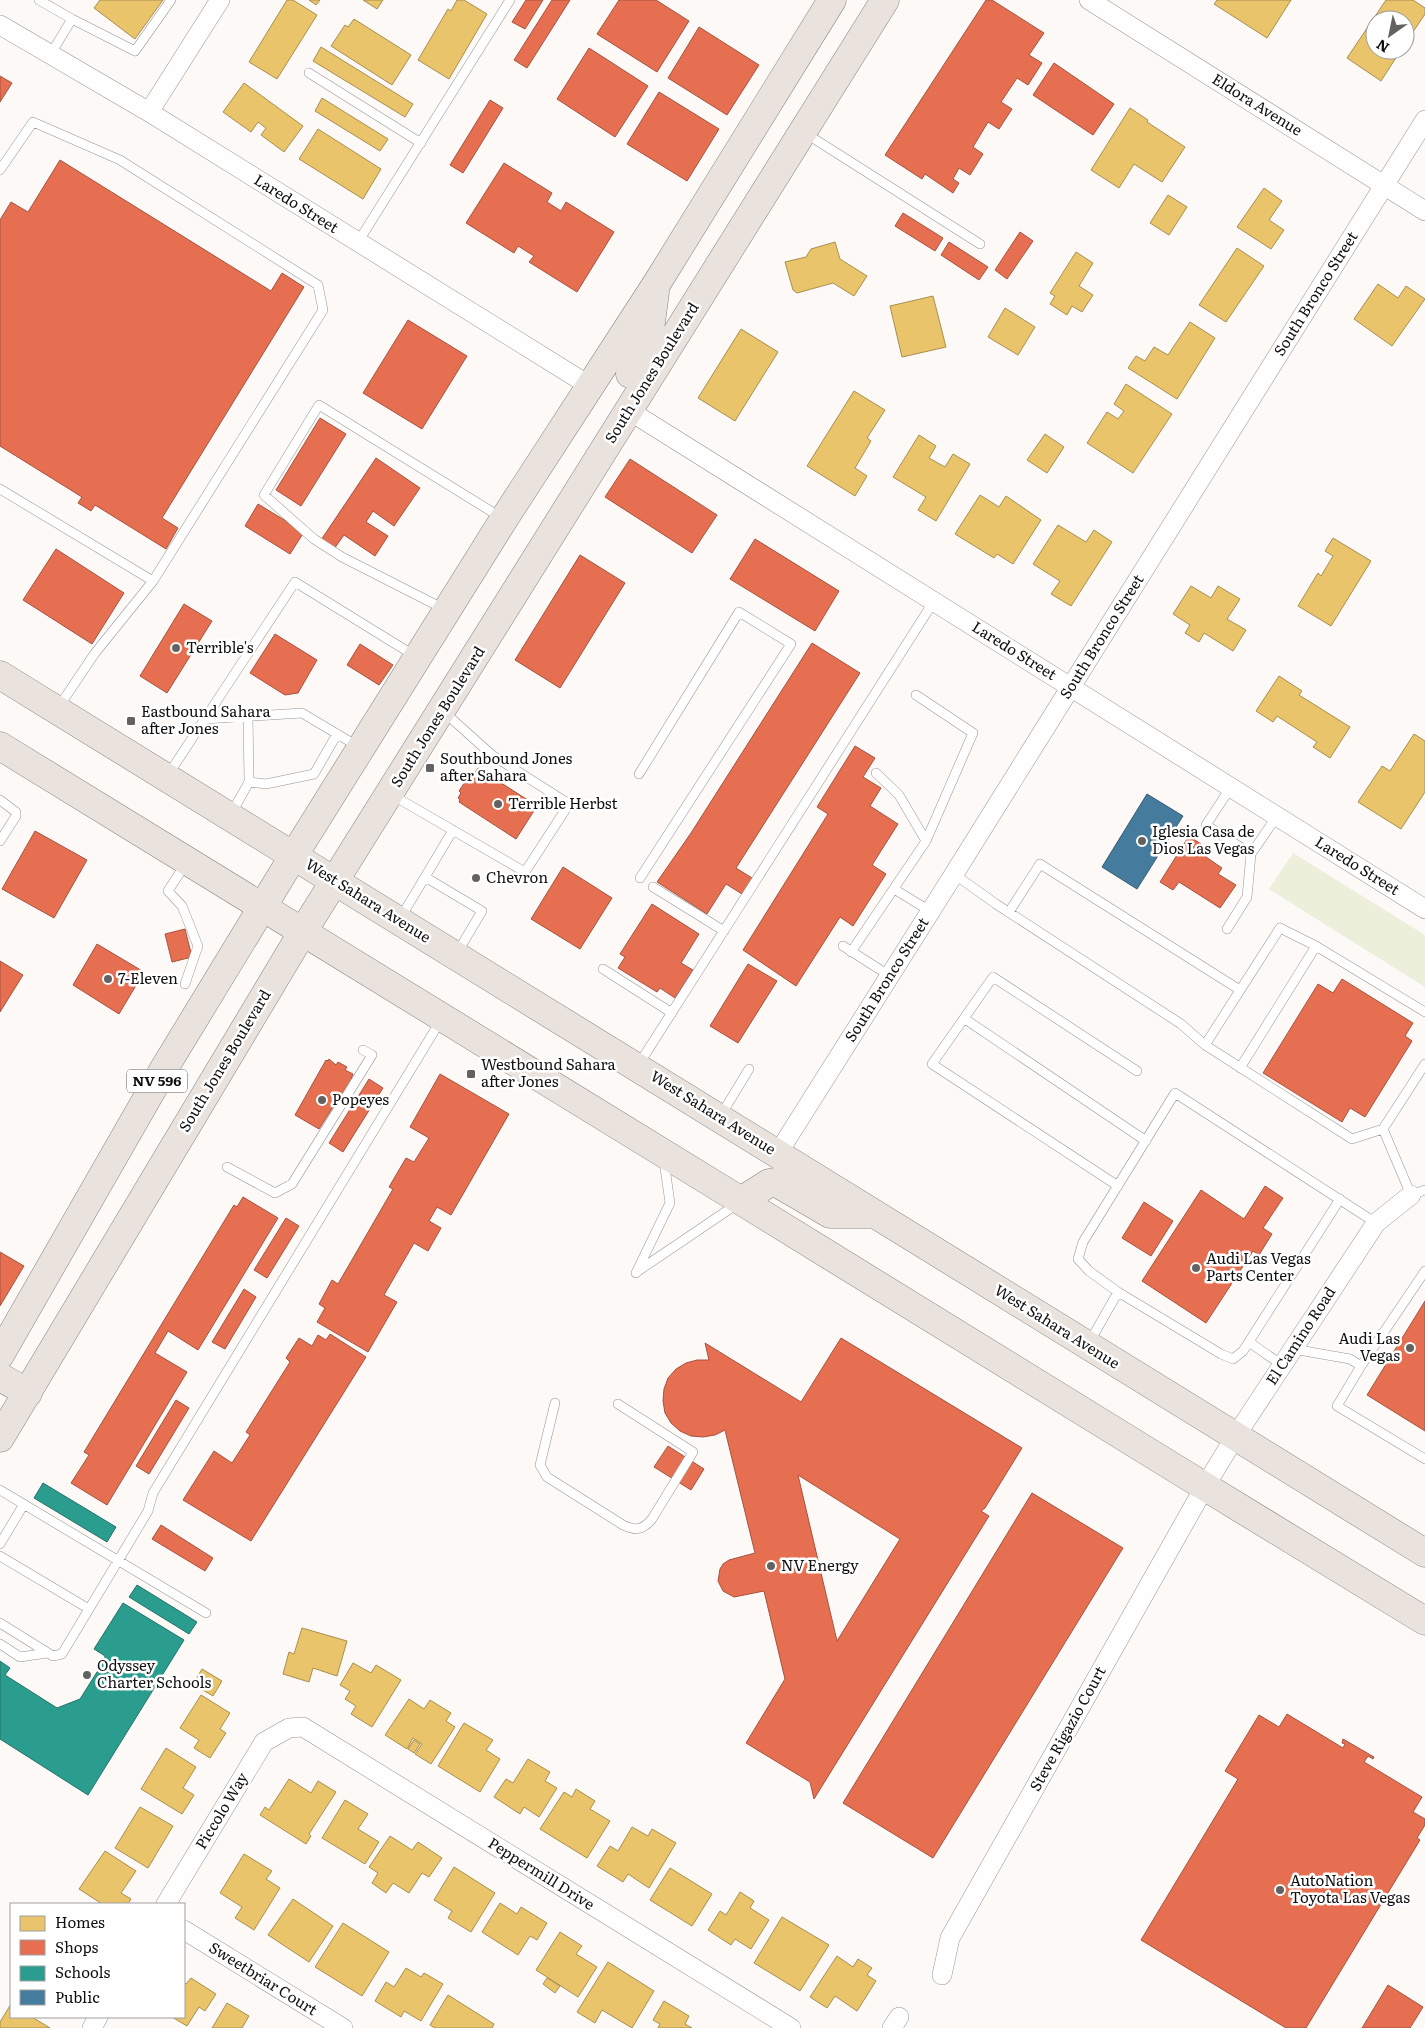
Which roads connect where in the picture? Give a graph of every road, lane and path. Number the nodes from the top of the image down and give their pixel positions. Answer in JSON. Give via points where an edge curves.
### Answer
{"nodes":[{"id":1,"x":39,"y":0,"type":"edge"},
{"id":2,"x":171,"y":0,"type":"edge"},
{"id":3,"x":220,"y":0,"type":"edge"},
{"id":4,"x":510,"y":0,"type":"edge"},
{"id":5,"x":832,"y":0,"type":"edge"},
{"id":6,"x":885,"y":0,"type":"edge"},
{"id":7,"x":1089,"y":0,"type":"edge"},
{"id":8,"x":72,"y":19,"type":"junction"},
{"id":9,"x":0,"y":25,"type":"edge"},
{"id":10,"x":50,"y":55,"type":"junction"},
{"id":11,"x":309,"y":73,"type":"dead end"},
{"id":12,"x":149,"y":112,"type":"junction"},
{"id":13,"x":1425,"y":120,"type":"edge"},
{"id":14,"x":803,"y":131,"type":"junction"},
{"id":15,"x":421,"y":143,"type":"junction"},
{"id":16,"x":0,"y":169,"type":"edge"},
{"id":17,"x":1384,"y":185,"type":"junction"},
{"id":18,"x":1425,"y":210,"type":"edge"},
{"id":19,"x":358,"y":242,"type":"junction"},
{"id":20,"x":980,"y":244,"type":"dead end"},
{"id":21,"x":656,"y":283,"type":"junction"},
{"id":22,"x":590,"y":386,"type":"junction"},
{"id":23,"x":628,"y":410,"type":"junction"},
{"id":24,"x":0,"y":489,"type":"edge"},
{"id":25,"x":504,"y":519,"type":"junction"},
{"id":26,"x":153,"y":581,"type":"junction"},
{"id":27,"x":934,"y":601,"type":"junction"},
{"id":28,"x":448,"y":611,"type":"junction"},
{"id":29,"x":417,"y":658,"type":"junction"},
{"id":30,"x":0,"y":675,"type":"edge"},
{"id":31,"x":1071,"y":687,"type":"junction"},
{"id":32,"x":916,"y":695,"type":"dead end"},
{"id":33,"x":56,"y":710,"type":"junction"},
{"id":34,"x":442,"y":710,"type":"junction"},
{"id":35,"x":248,"y":716,"type":"junction"},
{"id":36,"x":204,"y":719,"type":"junction"},
{"id":37,"x":337,"y":734,"type":"junction"},
{"id":38,"x":0,"y":746,"type":"edge"},
{"id":39,"x":362,"y":749,"type":"junction"},
{"id":40,"x":876,"y":773,"type":"dead end"},
{"id":41,"x":639,"y":774,"type":"dead end"},
{"id":42,"x":166,"y":777,"type":"junction"},
{"id":43,"x":249,"y":782,"type":"junction"},
{"id":44,"x":1231,"y":787,"type":"junction"},
{"id":45,"x":390,"y":794,"type":"junction"},
{"id":46,"x":0,"y":800,"type":"edge"},
{"id":47,"x":230,"y":816,"type":"junction"},
{"id":48,"x":1277,"y":816,"type":"junction"},
{"id":49,"x":453,"y":830,"type":"junction"},
{"id":50,"x":0,"y":841,"type":"edge"},
{"id":51,"x":926,"y":842,"type":"junction"},
{"id":52,"x":1251,"y":854,"type":"junction"},
{"id":53,"x":294,"y":856,"type":"junction"},
{"id":54,"x":187,"y":862,"type":"junction"},
{"id":55,"x":954,"y":874,"type":"junction"},
{"id":56,"x":426,"y":877,"type":"junction"},
{"id":57,"x":640,"y":878,"type":"dead end"},
{"id":58,"x":336,"y":882,"type":"junction"},
{"id":59,"x":653,"y":887,"type":"dead end"},
{"id":60,"x":894,"y":889,"type":"junction"},
{"id":61,"x":262,"y":908,"type":"junction"},
{"id":62,"x":1425,"y":909,"type":"edge"},
{"id":63,"x":930,"y":911,"type":"junction"},
{"id":64,"x":1009,"y":912,"type":"junction"},
{"id":65,"x":399,"y":920,"type":"junction"},
{"id":66,"x":1227,"y":929,"type":"dead end"},
{"id":67,"x":724,"y":931,"type":"junction"},
{"id":68,"x":302,"y":933,"type":"junction"},
{"id":69,"x":1316,"y":946,"type":"junction"},
{"id":70,"x":455,"y":955,"type":"junction"},
{"id":71,"x":603,"y":969,"type":"dead end"},
{"id":72,"x":890,"y":976,"type":"junction"},
{"id":73,"x":185,"y":984,"type":"dead end"},
{"id":74,"x":1240,"y":990,"type":"junction"},
{"id":75,"x":1425,"y":1012,"type":"edge"},
{"id":76,"x":672,"y":1013,"type":"junction"},
{"id":77,"x":442,"y":1018,"type":"junction"},
{"id":78,"x":965,"y":1019,"type":"junction"},
{"id":79,"x":1205,"y":1045,"type":"junction"},
{"id":80,"x":363,"y":1050,"type":"dead end"},
{"id":81,"x":1425,"y":1064,"type":"edge"},
{"id":82,"x":637,"y":1067,"type":"junction"},
{"id":83,"x":1240,"y":1068,"type":"junction"},
{"id":84,"x":749,"y":1069,"type":"dead end"},
{"id":85,"x":1137,"y":1071,"type":"dead end"},
{"id":86,"x":720,"y":1117,"type":"junction"},
{"id":87,"x":1384,"y":1129,"type":"junction"},
{"id":88,"x":1146,"y":1141,"type":"junction"},
{"id":89,"x":663,"y":1153,"type":"junction"},
{"id":90,"x":778,"y":1153,"type":"junction"},
{"id":91,"x":228,"y":1167,"type":"dead end"},
{"id":92,"x":1118,"y":1186,"type":"junction"},
{"id":93,"x":1418,"y":1193,"type":"edge"},
{"id":94,"x":1340,"y":1199,"type":"junction"},
{"id":95,"x":741,"y":1200,"type":"junction"},
{"id":96,"x":875,"y":1214,"type":"junction"},
{"id":97,"x":1376,"y":1224,"type":"junction"},
{"id":98,"x":1425,"y":1271,"type":"edge"},
{"id":99,"x":1118,"y":1292,"type":"junction"},
{"id":100,"x":1249,"y":1342,"type":"junction"},
{"id":101,"x":1087,"y":1346,"type":"junction"},
{"id":102,"x":1293,"y":1349,"type":"junction"},
{"id":103,"x":0,"y":1355,"type":"edge"},
{"id":104,"x":1282,"y":1366,"type":"junction"},
{"id":105,"x":1361,"y":1366,"type":"junction"},
{"id":106,"x":0,"y":1377,"type":"edge"},
{"id":107,"x":28,"y":1393,"type":"junction"},
{"id":108,"x":555,"y":1403,"type":"dead end"},
{"id":109,"x":618,"y":1404,"type":"dead end"},
{"id":110,"x":0,"y":1438,"type":"edge"},
{"id":111,"x":1235,"y":1438,"type":"junction"},
{"id":112,"x":1425,"y":1459,"type":"edge"},
{"id":113,"x":1204,"y":1488,"type":"junction"},
{"id":114,"x":0,"y":1490,"type":"edge"},
{"id":115,"x":24,"y":1504,"type":"junction"},
{"id":116,"x":0,"y":1544,"type":"edge"},
{"id":117,"x":1420,"y":1547,"type":"edge"},
{"id":118,"x":0,"y":1556,"type":"edge"},
{"id":119,"x":118,"y":1561,"type":"junction"},
{"id":120,"x":89,"y":1609,"type":"junction"},
{"id":121,"x":206,"y":1613,"type":"dead end"},
{"id":122,"x":1425,"y":1621,"type":"edge"},
{"id":123,"x":0,"y":1623,"type":"edge"},
{"id":124,"x":0,"y":1644,"type":"edge"},
{"id":125,"x":47,"y":1652,"type":"junction"},
{"id":126,"x":288,"y":1728,"type":"joint"},
{"id":127,"x":167,"y":1903,"type":"edge"},
{"id":128,"x":185,"y":1931,"type":"edge"},
{"id":129,"x":942,"y":1975,"type":"dead end"},
{"id":130,"x":342,"y":2028,"type":"edge"},
{"id":131,"x":791,"y":2028,"type":"edge"}],
"edges":[{"from":1,"to":8,"type":"lane"},
{"from":2,"to":8,"type":"lane","via":[[135,51]]},
{"from":3,"to":12,"type":"street"},
{"from":4,"to":15,"type":"lane"},
{"from":5,"to":21,"type":"main road"},
{"from":6,"to":14,"type":"main road","name":"South Jones Boulevard"},
{"from":7,"to":17,"type":"street","name":"Eldora Avenue"},
{"from":8,"to":10,"type":"lane"},
{"from":9,"to":10,"type":"street","name":"Laredo Street"},
{"from":10,"to":12,"type":"street","name":"Laredo Street"},
{"from":11,"to":15,"type":"lane"},
{"from":12,"to":19,"type":"street","name":"Laredo Street"},
{"from":13,"to":17,"type":"street","name":"South Bronco Street"},
{"from":14,"to":20,"type":"lane"},
{"from":14,"to":23,"type":"main road","name":"South Jones Boulevard"},
{"from":15,"to":19,"type":"lane"},
{"from":16,"to":26,"type":"lane","via":[[33,122],[120,160],[318,285],[323,310]]},
{"from":17,"to":18,"type":"street","name":"Eldora Avenue"},
{"from":17,"to":31,"type":"street","name":"South Bronco Street"},
{"from":19,"to":22,"type":"street","name":"Laredo Street"},
{"from":21,"to":22,"type":"main road"},
{"from":21,"to":23,"type":"main road","via":[[648,344],[624,383]]},
{"from":22,"to":25,"type":"main road"},
{"from":23,"to":27,"type":"street","name":"Laredo Street"},
{"from":23,"to":34,"type":"main road","name":"South Jones Boulevard"},
{"from":24,"to":26,"type":"lane"},
{"from":25,"to":28,"type":"main road"},
{"from":25,"to":28,"type":"lane","via":[[319,405],[264,495],[314,539],[342,557]]},
{"from":26,"to":33,"type":"lane","via":[[95,653]]},
{"from":27,"to":31,"type":"street","name":"Laredo Street"},
{"from":27,"to":67,"type":"lane"},
{"from":28,"to":29,"type":"main road"},
{"from":29,"to":36,"type":"lane","via":[[295,582]]},
{"from":29,"to":39,"type":"main road"},
{"from":30,"to":33,"type":"main road","name":"West Sahara Avenue"},
{"from":31,"to":44,"type":"street","name":"Laredo Street"},
{"from":31,"to":55,"type":"street","name":"South Bronco Street"},
{"from":32,"to":51,"type":"lane","via":[[973,733]]},
{"from":33,"to":42,"type":"main road","name":"West Sahara Avenue"},
{"from":34,"to":45,"type":"main road","name":"South Jones Boulevard"},
{"from":34,"to":49,"type":"lane","via":[[492,755],[569,804],[525,872]]},
{"from":35,"to":36,"type":"lane"},
{"from":35,"to":37,"type":"lane","via":[[302,713]]},
{"from":35,"to":43,"type":"lane"},
{"from":36,"to":42,"type":"lane"},
{"from":37,"to":39,"type":"lane"},
{"from":37,"to":43,"type":"lane","via":[[314,774],[266,784]]},
{"from":38,"to":54,"type":"main road"},
{"from":39,"to":53,"type":"main road"},
{"from":40,"to":51,"type":"lane","via":[[899,795]]},
{"from":41,"to":57,"type":"lane","via":[[739,612],[791,644]]},
{"from":42,"to":47,"type":"main road","name":"West Sahara Avenue"},
{"from":43,"to":47,"type":"lane"},
{"from":44,"to":48,"type":"street","name":"Laredo Street"},
{"from":44,"to":52,"type":"lane","via":[[1206,825]]},
{"from":45,"to":49,"type":"lane"},
{"from":45,"to":58,"type":"main road","name":"South Jones Boulevard"},
{"from":46,"to":50,"type":"lane","via":[[16,812],[16,816]]},
{"from":47,"to":53,"type":"main road","name":"West Sahara Avenue"},
{"from":48,"to":52,"type":"lane"},
{"from":48,"to":62,"type":"street","name":"Laredo Street"},
{"from":49,"to":56,"type":"lane"},
{"from":51,"to":60,"type":"lane"},
{"from":52,"to":66,"type":"lane","via":[[1247,897]]},
{"from":53,"to":58,"type":"main road","name":"West Sahara Avenue"},
{"from":53,"to":61,"type":"main road","number":"NV 596"},
{"from":54,"to":61,"type":"main road"},
{"from":54,"to":73,"type":"lane","via":[[168,891],[182,906],[198,946]]},
{"from":55,"to":63,"type":"street","name":"South Bronco Street"},
{"from":55,"to":64,"type":"lane"},
{"from":56,"to":65,"type":"lane"},
{"from":56,"to":70,"type":"lane","via":[[482,911]]},
{"from":58,"to":65,"type":"main road","name":"West Sahara Avenue"},
{"from":58,"to":68,"type":"main road","name":"South Jones Boulevard","number":"NV 596"},
{"from":59,"to":67,"type":"lane"},
{"from":60,"to":63,"type":"lane"},
{"from":60,"to":72,"type":"lane","via":[[847,949]]},
{"from":61,"to":68,"type":"main road"},
{"from":61,"to":103,"type":"main road","number":"NV 596","via":[[165,1067]]},
{"from":63,"to":72,"type":"street","name":"South Bronco Street"},
{"from":64,"to":74,"type":"lane","via":[[1040,864]]},
{"from":64,"to":79,"type":"lane","via":[[1181,1024]]},
{"from":65,"to":70,"type":"main road","name":"West Sahara Avenue"},
{"from":67,"to":76,"type":"lane"},
{"from":68,"to":77,"type":"main road"},
{"from":68,"to":107,"type":"main road","name":"South Jones Boulevard","number":"NV 596"},
{"from":69,"to":74,"type":"lane","via":[[1280,928]]},
{"from":69,"to":75,"type":"lane"},
{"from":69,"to":83,"type":"lane"},
{"from":70,"to":82,"type":"main road","name":"West Sahara Avenue"},
{"from":71,"to":76,"type":"lane"},
{"from":72,"to":90,"type":"street","name":"South Bronco Street"},
{"from":74,"to":79,"type":"lane"},
{"from":76,"to":82,"type":"lane"},
{"from":77,"to":89,"type":"main road"},
{"from":77,"to":119,"type":"lane","via":[[153,1493],[148,1511]]},
{"from":78,"to":85,"type":"lane","via":[[993,978]]},
{"from":78,"to":88,"type":"lane"},
{"from":78,"to":92,"type":"lane","via":[[932,1064]]},
{"from":79,"to":83,"type":"lane"},
{"from":80,"to":91,"type":"lane","via":[[372,1055],[292,1184],[275,1193]]},
{"from":81,"to":87,"type":"lane"},
{"from":82,"to":86,"type":"main road","name":"West Sahara Avenue"},
{"from":83,"to":87,"type":"lane","via":[[1352,1139]]},
{"from":84,"to":86,"type":"lane"},
{"from":86,"to":90,"type":"main road","name":"West Sahara Avenue"},
{"from":87,"to":93,"type":"lane"},
{"from":88,"to":92,"type":"lane"},
{"from":88,"to":94,"type":"lane","via":[[1175,1093]]},
{"from":89,"to":95,"type":"main road"},
{"from":89,"to":95,"type":"lane","via":[[670,1203],[636,1273]]},
{"from":90,"to":96,"type":"main road","name":"West Sahara Avenue"},
{"from":92,"to":99,"type":"lane","via":[[1083,1242],[1078,1259]]},
{"from":93,"to":97,"type":"street","name":"El Camino Road"},
{"from":94,"to":97,"type":"lane"},
{"from":94,"to":100,"type":"lane"},
{"from":95,"to":96,"type":"main road","via":[[775,1182],[830,1214]]},
{"from":95,"to":113,"type":"main road"},
{"from":96,"to":101,"type":"main road","name":"West Sahara Avenue"},
{"from":97,"to":102,"type":"street","name":"El Camino Road"},
{"from":98,"to":105,"type":"lane"},
{"from":99,"to":100,"type":"lane","via":[[1233,1359]]},
{"from":99,"to":101,"type":"lane"},
{"from":100,"to":104,"type":"lane"},
{"from":101,"to":111,"type":"main road","name":"West Sahara Avenue"},
{"from":102,"to":104,"type":"street","name":"El Camino Road"},
{"from":102,"to":105,"type":"lane","via":[[1350,1359]]},
{"from":104,"to":111,"type":"street","name":"El Camino Road"},
{"from":105,"to":112,"type":"lane","via":[[1337,1406]]},
{"from":106,"to":107,"type":"main road"},
{"from":107,"to":110,"type":"main road","name":"South Jones Boulevard","number":"NV 596"},
{"from":108,"to":109,"type":"lane","via":[[540,1465],[542,1471],[622,1525],[639,1529],[652,1519],[693,1452]]},
{"from":111,"to":113,"type":"street","name":"El Camino Road"},
{"from":111,"to":117,"type":"main road","name":"West Sahara Avenue"},
{"from":113,"to":122,"type":"main road"},
{"from":113,"to":129,"type":"street","name":"Steve Rigazio Court","via":[[950,1938]]},
{"from":114,"to":115,"type":"lane"},
{"from":115,"to":116,"type":"lane"},
{"from":115,"to":119,"type":"lane"},
{"from":118,"to":120,"type":"lane"},
{"from":119,"to":120,"type":"lane"},
{"from":119,"to":121,"type":"lane"},
{"from":120,"to":125,"type":"lane","via":[[62,1654],[53,1656]]},
{"from":123,"to":125,"type":"lane"},
{"from":124,"to":125,"type":"lane","via":[[20,1657]]},
{"from":126,"to":127,"type":"street","name":"Piccolo Way","via":[[264,1742]]},
{"from":126,"to":131,"type":"street","name":"Peppermill Drive","via":[[303,1727]]},
{"from":128,"to":130,"type":"street","name":"Sweetbriar Court"}]}
